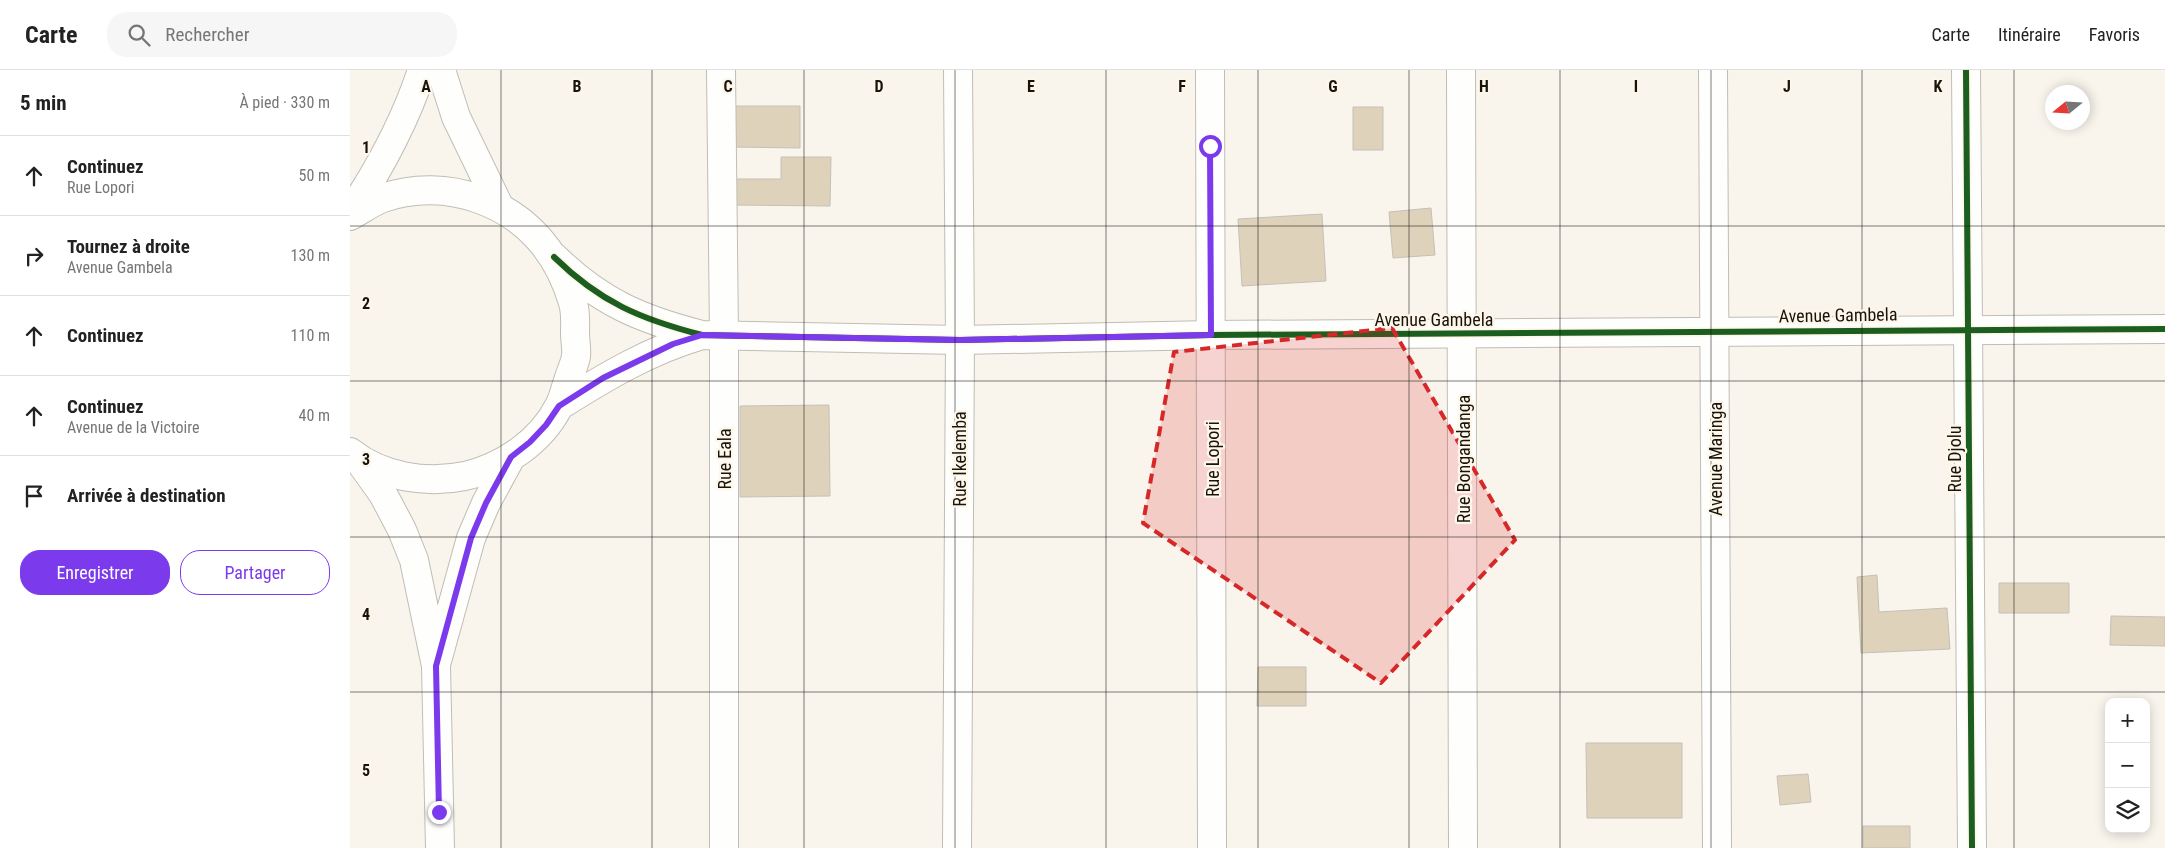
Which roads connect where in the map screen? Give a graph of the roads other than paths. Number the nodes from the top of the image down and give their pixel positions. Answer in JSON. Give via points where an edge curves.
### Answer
{"nodes":[{"id":1,"x":422,"y":70,"type":"edge"},
{"id":2,"x":440,"y":70,"type":"edge"},
{"id":3,"x":721,"y":70,"type":"edge"},
{"id":4,"x":958,"y":70,"type":"edge"},
{"id":5,"x":1210,"y":70,"type":"edge"},
{"id":6,"x":1461,"y":70,"type":"edge"},
{"id":7,"x":1713,"y":70,"type":"edge"},
{"id":8,"x":1966,"y":70,"type":"edge"},
{"id":9,"x":499,"y":206,"type":"junction"},
{"id":10,"x":350,"y":215,"type":"edge"},
{"id":11,"x":554,"y":257,"type":"junction"},
{"id":12,"x":1968,"y":329,"type":"junction"},
{"id":13,"x":2165,"y":329,"type":"edge"},
{"id":14,"x":1714,"y":332,"type":"junction"},
{"id":15,"x":1462,"y":334,"type":"junction"},
{"id":16,"x":713,"y":335,"type":"junction"},
{"id":17,"x":1211,"y":335,"type":"junction"},
{"id":18,"x":960,"y":340,"type":"junction"},
{"id":19,"x":559,"y":406,"type":"junction"},
{"id":20,"x":354,"y":456,"type":"edge"},
{"id":21,"x":511,"y":457,"type":"junction"},
{"id":22,"x":436,"y":666,"type":"junction"},
{"id":23,"x":440,"y":848,"type":"edge"},
{"id":24,"x":724,"y":848,"type":"edge"},
{"id":25,"x":957,"y":848,"type":"edge"},
{"id":26,"x":1212,"y":848,"type":"edge"},
{"id":27,"x":1464,"y":848,"type":"edge"},
{"id":28,"x":1717,"y":848,"type":"edge"},
{"id":29,"x":1972,"y":848,"type":"edge"}],
"edges":[{"from":1,"to":10,"type":"street","via":[[401,128]]},
{"from":2,"to":9,"type":"street","via":[[464,134]]},
{"from":3,"to":16,"type":"street","name":"Rue Eala"},
{"from":4,"to":18,"type":"street","name":"Rue Ikelemba"},
{"from":5,"to":17,"type":"street","name":"Rue Lopori"},
{"from":6,"to":15,"type":"street","name":"Rue Bongandanga"},
{"from":7,"to":14,"type":"street","name":"Avenue Maringa"},
{"from":8,"to":12,"type":"street","name":"Rue Djolu"},
{"from":9,"to":10,"type":"street","via":[[462,192],[422,190],[383,198]]},
{"from":9,"to":11,"type":"street","via":[[539,236]]},
{"from":11,"to":16,"type":"street","via":[[595,293],[622,308],[673,328]]},
{"from":11,"to":19,"type":"street","via":[[574,305],[576,357]]},
{"from":12,"to":13,"type":"street","name":"Avenue Gambela"},
{"from":12,"to":14,"type":"street","name":"Avenue Gambela"},
{"from":12,"to":29,"type":"street","name":"Rue Djolu"},
{"from":14,"to":15,"type":"street","name":"Avenue Gambela"},
{"from":14,"to":28,"type":"street","name":"Avenue Maringa"},
{"from":15,"to":17,"type":"street","name":"Avenue Gambela"},
{"from":15,"to":27,"type":"street","name":"Rue Bongandanga"},
{"from":16,"to":18,"type":"street","name":"Avenue Gambela"},
{"from":16,"to":19,"type":"street","via":[[673,344],[603,378]]},
{"from":16,"to":24,"type":"street","name":"Rue Eala"},
{"from":17,"to":18,"type":"street","name":"Avenue Gambela"},
{"from":17,"to":26,"type":"street","name":"Rue Lopori"},
{"from":18,"to":25,"type":"street","name":"Rue Ikelemba"},
{"from":19,"to":21,"type":"street","via":[[530,442]]},
{"from":20,"to":21,"type":"street","via":[[387,472],[419,479],[451,479],[482,471]]},
{"from":20,"to":22,"type":"street","via":[[383,494],[414,560]]},
{"from":21,"to":22,"type":"street","via":[[471,538]]},
{"from":22,"to":23,"type":"street"}]}
